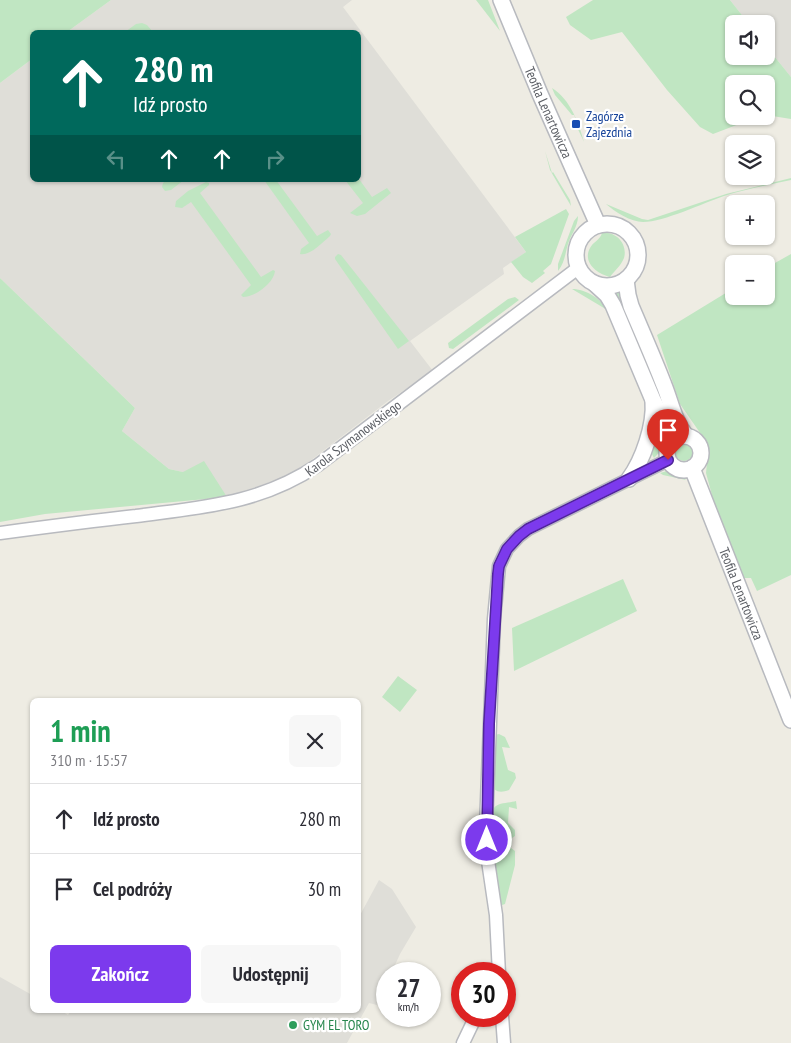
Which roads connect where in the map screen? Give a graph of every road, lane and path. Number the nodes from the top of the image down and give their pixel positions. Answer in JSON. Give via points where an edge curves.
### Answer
{"nodes":[{"id":1,"x":501,"y":0,"type":"edge"},
{"id":2,"x":598,"y":226,"type":"junction"},
{"id":3,"x":578,"y":268,"type":"junction"},
{"id":4,"x":626,"y":280,"type":"junction"},
{"id":5,"x":596,"y":284,"type":"junction"},
{"id":6,"x":653,"y":399,"type":"junction"},
{"id":7,"x":686,"y":436,"type":"junction"},
{"id":8,"x":670,"y":442,"type":"junction"},
{"id":9,"x":668,"y":460,"type":"junction"},
{"id":10,"x":692,"y":468,"type":"junction"},
{"id":11,"x":629,"y":479,"type":"junction"},
{"id":12,"x":0,"y":533,"type":"edge"},
{"id":13,"x":791,"y":720,"type":"edge"},
{"id":14,"x":498,"y":962,"type":"edge"},
{"id":15,"x":471,"y":1027,"type":"edge"},
{"id":16,"x":503,"y":1027,"type":"edge"},
{"id":17,"x":463,"y":1043,"type":"edge"},
{"id":18,"x":504,"y":1043,"type":"edge"}],
"edges":[{"from":1,"to":2,"type":"street","name":"Teofila Lenartowicza"},
{"from":2,"to":3,"type":"street","via":[[579,242]]},
{"from":2,"to":4,"type":"street","via":[[617,226],[628,232],[635,242],[637,263]]},
{"from":3,"to":5,"type":"street"},
{"from":3,"to":12,"type":"street","name":"Karola Szymanowskiego","via":[[318,465],[289,482],[254,497],[210,506]]},
{"from":4,"to":5,"type":"street","via":[[608,287]]},
{"from":4,"to":7,"type":"street","via":[[631,306]]},
{"from":5,"to":6,"type":"street","via":[[611,300]]},
{"from":6,"to":8,"type":"street","via":[[668,429]]},
{"from":6,"to":11,"type":"street","via":[[650,431]]},
{"from":7,"to":8,"type":"street","via":[[676,437]]},
{"from":7,"to":10,"type":"street","via":[[692,437],[701,450],[699,460]]},
{"from":8,"to":9,"type":"street"},
{"from":9,"to":10,"type":"street","via":[[681,470]]},
{"from":9,"to":11,"type":"street"},
{"from":10,"to":13,"type":"street","name":"Teofila Lenartowicza"},
{"from":11,"to":14,"type":"street","via":[[528,529],[507,549],[499,566],[486,826]]},
{"from":15,"to":17,"type":"street"},
{"from":16,"to":18,"type":"street"}]}
